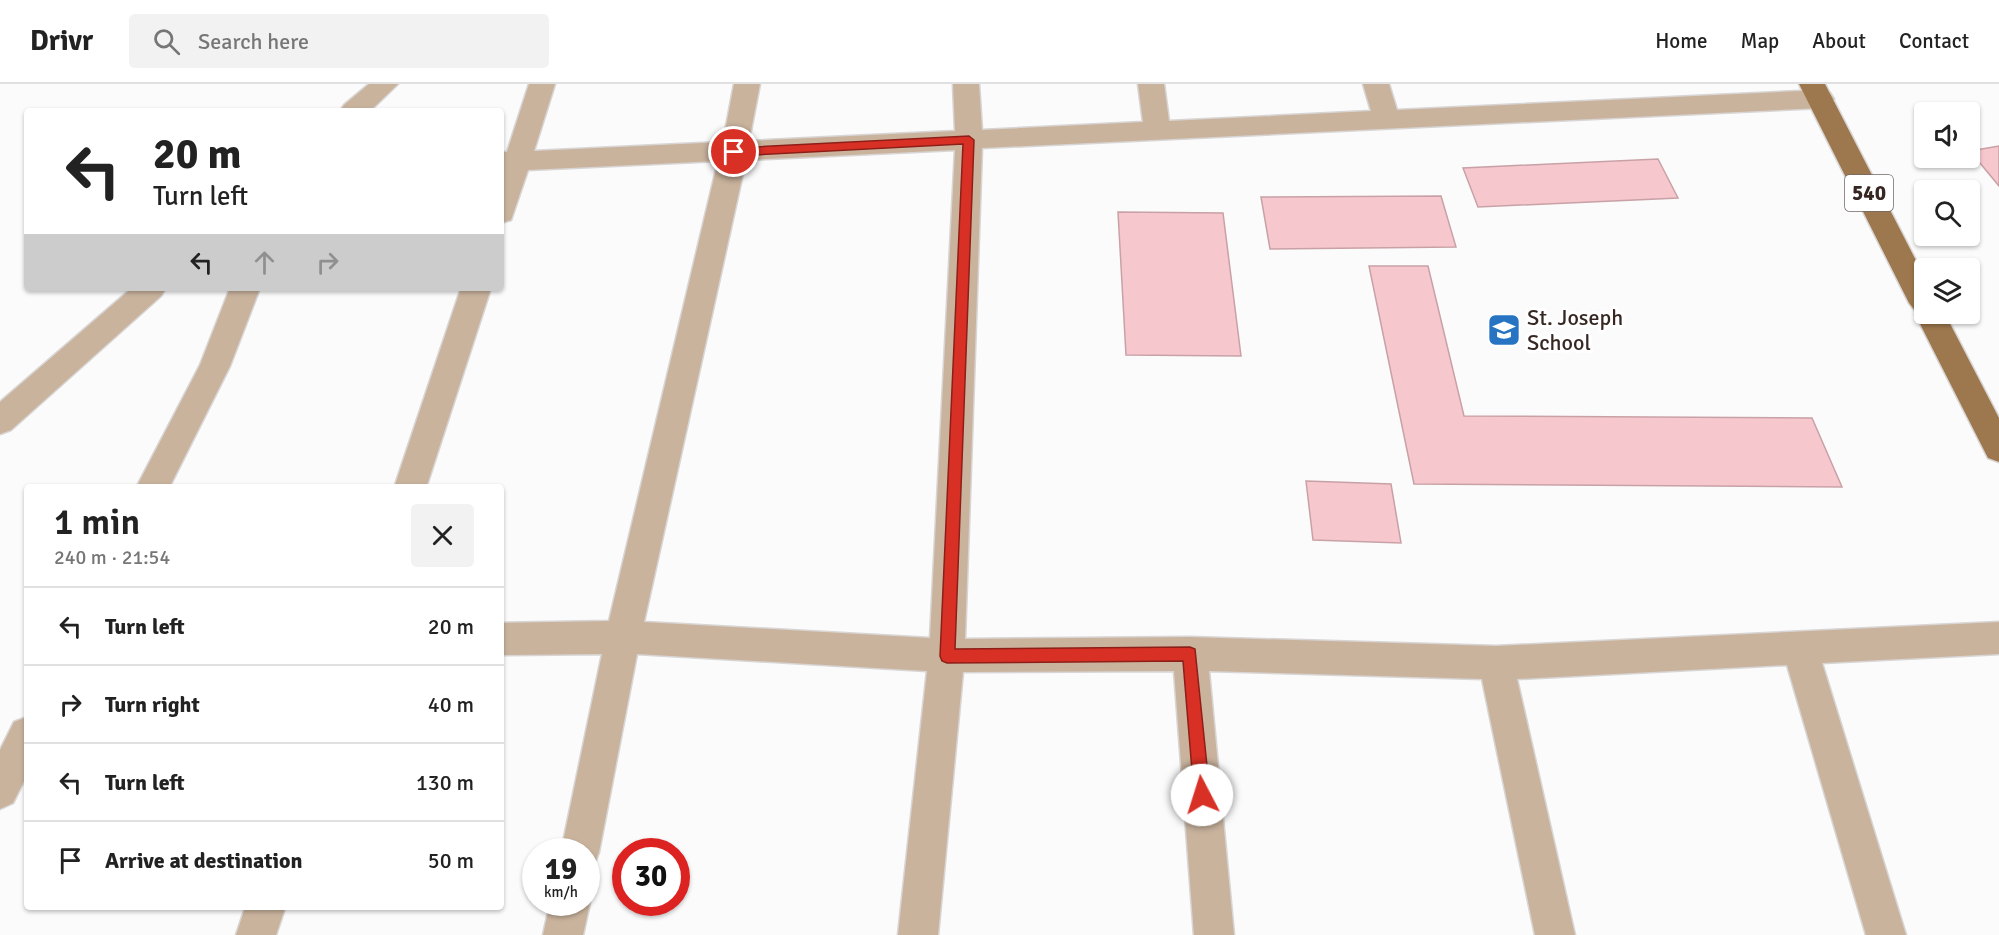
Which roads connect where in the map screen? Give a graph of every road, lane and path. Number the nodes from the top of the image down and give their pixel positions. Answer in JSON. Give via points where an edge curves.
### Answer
{"nodes":[{"id":1,"x":385,"y":84,"type":"edge"},
{"id":2,"x":542,"y":84,"type":"edge"},
{"id":3,"x":747,"y":84,"type":"edge"},
{"id":4,"x":966,"y":84,"type":"edge"},
{"id":5,"x":1151,"y":84,"type":"edge"},
{"id":6,"x":1376,"y":84,"type":"edge"},
{"id":7,"x":1587,"y":84,"type":"edge"},
{"id":8,"x":1816,"y":91,"type":"edge"},
{"id":9,"x":357,"y":108,"type":"edge"},
{"id":10,"x":1600,"y":109,"type":"junction"},
{"id":11,"x":1388,"y":120,"type":"junction"},
{"id":12,"x":1157,"y":131,"type":"junction"},
{"id":13,"x":969,"y":140,"type":"junction"},
{"id":14,"x":734,"y":152,"type":"junction"},
{"id":15,"x":510,"y":161,"type":"edge"},
{"id":16,"x":504,"y":196,"type":"edge"},
{"id":17,"x":1914,"y":283,"type":"edge"},
{"id":18,"x":147,"y":291,"type":"edge"},
{"id":19,"x":244,"y":291,"type":"edge"},
{"id":20,"x":475,"y":291,"type":"edge"},
{"id":21,"x":1935,"y":324,"type":"edge"},
{"id":22,"x":0,"y":421,"type":"edge"},
{"id":23,"x":1999,"y":449,"type":"edge"},
{"id":24,"x":154,"y":484,"type":"edge"},
{"id":25,"x":411,"y":484,"type":"edge"},
{"id":26,"x":623,"y":637,"type":"junction"},
{"id":27,"x":1999,"y":638,"type":"edge"},
{"id":28,"x":504,"y":639,"type":"edge"},
{"id":29,"x":1800,"y":648,"type":"junction"},
{"id":30,"x":1190,"y":654,"type":"junction"},
{"id":31,"x":947,"y":656,"type":"junction"},
{"id":32,"x":1496,"y":663,"type":"junction"},
{"id":33,"x":24,"y":741,"type":"edge"},
{"id":34,"x":0,"y":790,"type":"edge"},
{"id":35,"x":583,"y":838,"type":"edge"},
{"id":36,"x":264,"y":910,"type":"edge"},
{"id":37,"x":567,"y":916,"type":"edge"},
{"id":38,"x":256,"y":935,"type":"edge"},
{"id":39,"x":563,"y":935,"type":"edge"},
{"id":40,"x":918,"y":935,"type":"edge"},
{"id":41,"x":1214,"y":935,"type":"edge"},
{"id":42,"x":1555,"y":935,"type":"edge"},
{"id":43,"x":1886,"y":935,"type":"edge"}],
"edges":[{"from":1,"to":9,"type":"street"},
{"from":2,"to":15,"type":"street"},
{"from":3,"to":14,"type":"street"},
{"from":4,"to":13,"type":"street"},
{"from":5,"to":12,"type":"street"},
{"from":6,"to":11,"type":"street"},
{"from":7,"to":10,"type":"street"},
{"from":8,"to":10,"type":"street"},
{"from":8,"to":17,"type":"main road","number":"540"},
{"from":10,"to":11,"type":"street"},
{"from":11,"to":12,"type":"street"},
{"from":12,"to":13,"type":"street"},
{"from":13,"to":14,"type":"street"},
{"from":13,"to":31,"type":"street"},
{"from":14,"to":15,"type":"street"},
{"from":14,"to":26,"type":"street"},
{"from":15,"to":16,"type":"street"},
{"from":18,"to":22,"type":"street"},
{"from":19,"to":24,"type":"street","via":[[215,366]]},
{"from":20,"to":25,"type":"street"},
{"from":21,"to":23,"type":"main road"},
{"from":26,"to":28,"type":"street"},
{"from":26,"to":31,"type":"street"},
{"from":26,"to":35,"type":"street"},
{"from":27,"to":29,"type":"street"},
{"from":29,"to":32,"type":"street"},
{"from":29,"to":43,"type":"street"},
{"from":30,"to":31,"type":"street"},
{"from":30,"to":32,"type":"street"},
{"from":30,"to":41,"type":"street"},
{"from":31,"to":40,"type":"street"},
{"from":32,"to":42,"type":"street"},
{"from":33,"to":34,"type":"street"},
{"from":36,"to":38,"type":"street"},
{"from":37,"to":39,"type":"street"}]}
